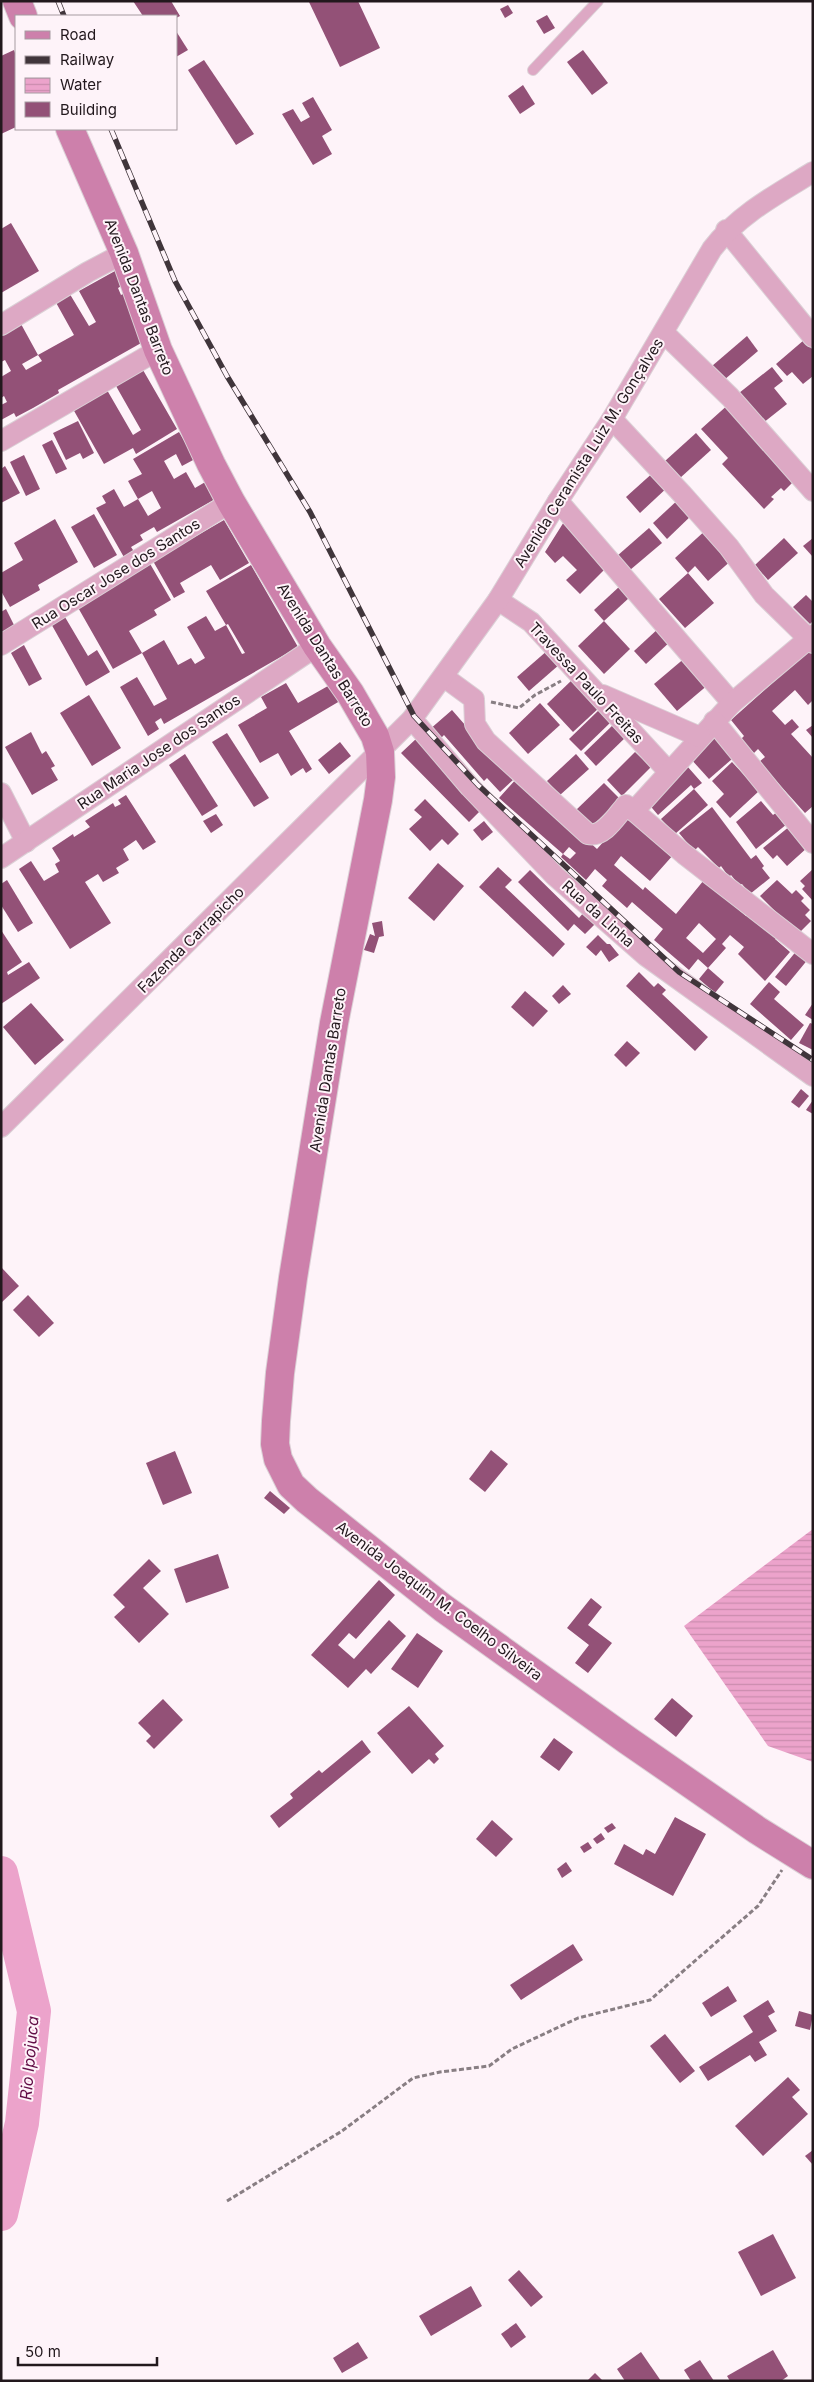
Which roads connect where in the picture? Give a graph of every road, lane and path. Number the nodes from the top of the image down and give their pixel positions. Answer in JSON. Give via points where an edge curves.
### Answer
{"nodes":[{"id":1,"x":17,"y":1,"type":"edge"},
{"id":2,"x":598,"y":1,"type":"edge"},
{"id":3,"x":23,"y":15,"type":"edge"},
{"id":4,"x":532,"y":70,"type":"dead end"},
{"id":5,"x":70,"y":130,"type":"edge"},
{"id":6,"x":813,"y":172,"type":"edge"},
{"id":7,"x":726,"y":230,"type":"junction"},
{"id":8,"x":124,"y":253,"type":"junction"},
{"id":9,"x":1,"y":325,"type":"edge"},
{"id":10,"x":664,"y":333,"type":"junction"},
{"id":11,"x":813,"y":337,"type":"edge"},
{"id":12,"x":158,"y":350,"type":"junction"},
{"id":13,"x":612,"y":419,"type":"junction"},
{"id":14,"x":1,"y":442,"type":"edge"},
{"id":15,"x":813,"y":491,"type":"edge"},
{"id":16,"x":558,"y":501,"type":"junction"},
{"id":17,"x":231,"y":502,"type":"junction"},
{"id":18,"x":498,"y":600,"type":"junction"},
{"id":19,"x":811,"y":639,"type":"edge"},
{"id":20,"x":1,"y":645,"type":"edge"},
{"id":21,"x":317,"y":646,"type":"junction"},
{"id":22,"x":578,"y":676,"type":"junction"},
{"id":23,"x":444,"y":677,"type":"junction"},
{"id":24,"x":597,"y":693,"type":"junction"},
{"id":25,"x":474,"y":699,"type":"junction"},
{"id":26,"x":732,"y":703,"type":"junction"},
{"id":27,"x":412,"y":719,"type":"junction"},
{"id":28,"x":714,"y":721,"type":"junction"},
{"id":29,"x":700,"y":737,"type":"junction"},
{"id":30,"x":380,"y":752,"type":"junction"},
{"id":31,"x":669,"y":772,"type":"junction"},
{"id":32,"x":1,"y":793,"type":"edge"},
{"id":33,"x":634,"y":811,"type":"junction"},
{"id":34,"x":806,"y":821,"type":"edge"},
{"id":35,"x":26,"y":842,"type":"junction"},
{"id":36,"x":813,"y":843,"type":"edge"},
{"id":37,"x":1,"y":858,"type":"edge"},
{"id":38,"x":813,"y":954,"type":"edge"},
{"id":39,"x":813,"y":1076,"type":"edge"},
{"id":40,"x":1,"y":1127,"type":"edge"},
{"id":41,"x":304,"y":1220,"type":"joint"},
{"id":42,"x":803,"y":1859,"type":"edge"},
{"id":43,"x":227,"y":2201,"type":"dead end"}],
"edges":[{"from":1,"to":3,"type":"main road"},
{"from":2,"to":4,"type":"lane"},
{"from":5,"to":8,"type":"main road","name":"Avenida Dantas Barreto"},
{"from":6,"to":7,"type":"street","name":"Avenida Ceramista Luiz M. Gonçalves"},
{"from":7,"to":10,"type":"street","name":"Avenida Ceramista Luiz M. Gonçalves"},
{"from":7,"to":11,"type":"street"},
{"from":8,"to":9,"type":"street"},
{"from":8,"to":12,"type":"main road","name":"Avenida Dantas Barreto"},
{"from":10,"to":13,"type":"street","name":"Avenida Ceramista Luiz M. Gonçalves"},
{"from":10,"to":15,"type":"street","via":[[730,397]]},
{"from":12,"to":14,"type":"street"},
{"from":12,"to":17,"type":"main road","name":"Avenida Dantas Barreto"},
{"from":13,"to":16,"type":"street","name":"Avenida Ceramista Luiz M. Gonçalves"},
{"from":13,"to":19,"type":"street","via":[[723,541],[764,595]]},
{"from":16,"to":18,"type":"street","name":"Avenida Ceramista Luiz M. Gonçalves"},
{"from":16,"to":26,"type":"street"},
{"from":17,"to":20,"type":"street","name":"Rua Oscar Jose dos Santos"},
{"from":17,"to":21,"type":"main road","name":"Avenida Dantas Barreto"},
{"from":18,"to":22,"type":"street","name":"Travessa Paulo Freitas","via":[[531,622]]},
{"from":18,"to":23,"type":"street","name":"Avenida Ceramista Luiz M. Gonçalves"},
{"from":19,"to":26,"type":"street"},
{"from":21,"to":30,"type":"main road","name":"Avenida Dantas Barreto","via":[[364,716]]},
{"from":21,"to":35,"type":"street","name":"Rua Maria Jose dos Santos"},
{"from":22,"to":24,"type":"street","name":"Travessa Paulo Freitas"},
{"from":22,"to":25,"type":"path","via":[[545,688],[519,708]]},
{"from":23,"to":25,"type":"street"},
{"from":23,"to":27,"type":"street","name":"Avenida Ceramista Luiz M. Gonçalves"},
{"from":24,"to":29,"type":"street"},
{"from":24,"to":31,"type":"street","name":"Travessa Paulo Freitas"},
{"from":25,"to":33,"type":"street","via":[[475,724],[486,741],[582,830],[597,834],[626,805]]},
{"from":26,"to":28,"type":"street"},
{"from":27,"to":30,"type":"street","name":"Avenida Ceramista Luiz M. Gonçalves"},
{"from":27,"to":39,"type":"street","name":"Rua da Linha","via":[[470,787],[555,876],[646,956]]},
{"from":28,"to":29,"type":"street"},
{"from":28,"to":34,"type":"street"},
{"from":29,"to":31,"type":"street"},
{"from":30,"to":40,"type":"street","name":"Fazenda Carrapicho"},
{"from":30,"to":41,"type":"main road","name":"Avenida Dantas Barreto","via":[[378,800],[334,1023]]},
{"from":31,"to":33,"type":"street"},
{"from":32,"to":35,"type":"street"},
{"from":33,"to":38,"type":"street"},
{"from":34,"to":36,"type":"street"},
{"from":35,"to":37,"type":"street","name":"Rua Maria Jose dos Santos"},
{"from":41,"to":42,"type":"main road","name":"Avenida Joaquim M. Coelho Silveira","via":[[285,1330],[276,1421],[278,1459],[292,1485],[364,1547],[444,1608],[627,1740]]},
{"from":42,"to":43,"type":"path","via":[[758,1906],[650,2000],[578,2018],[512,2049],[489,2066],[413,2078],[342,2131]]}]}
